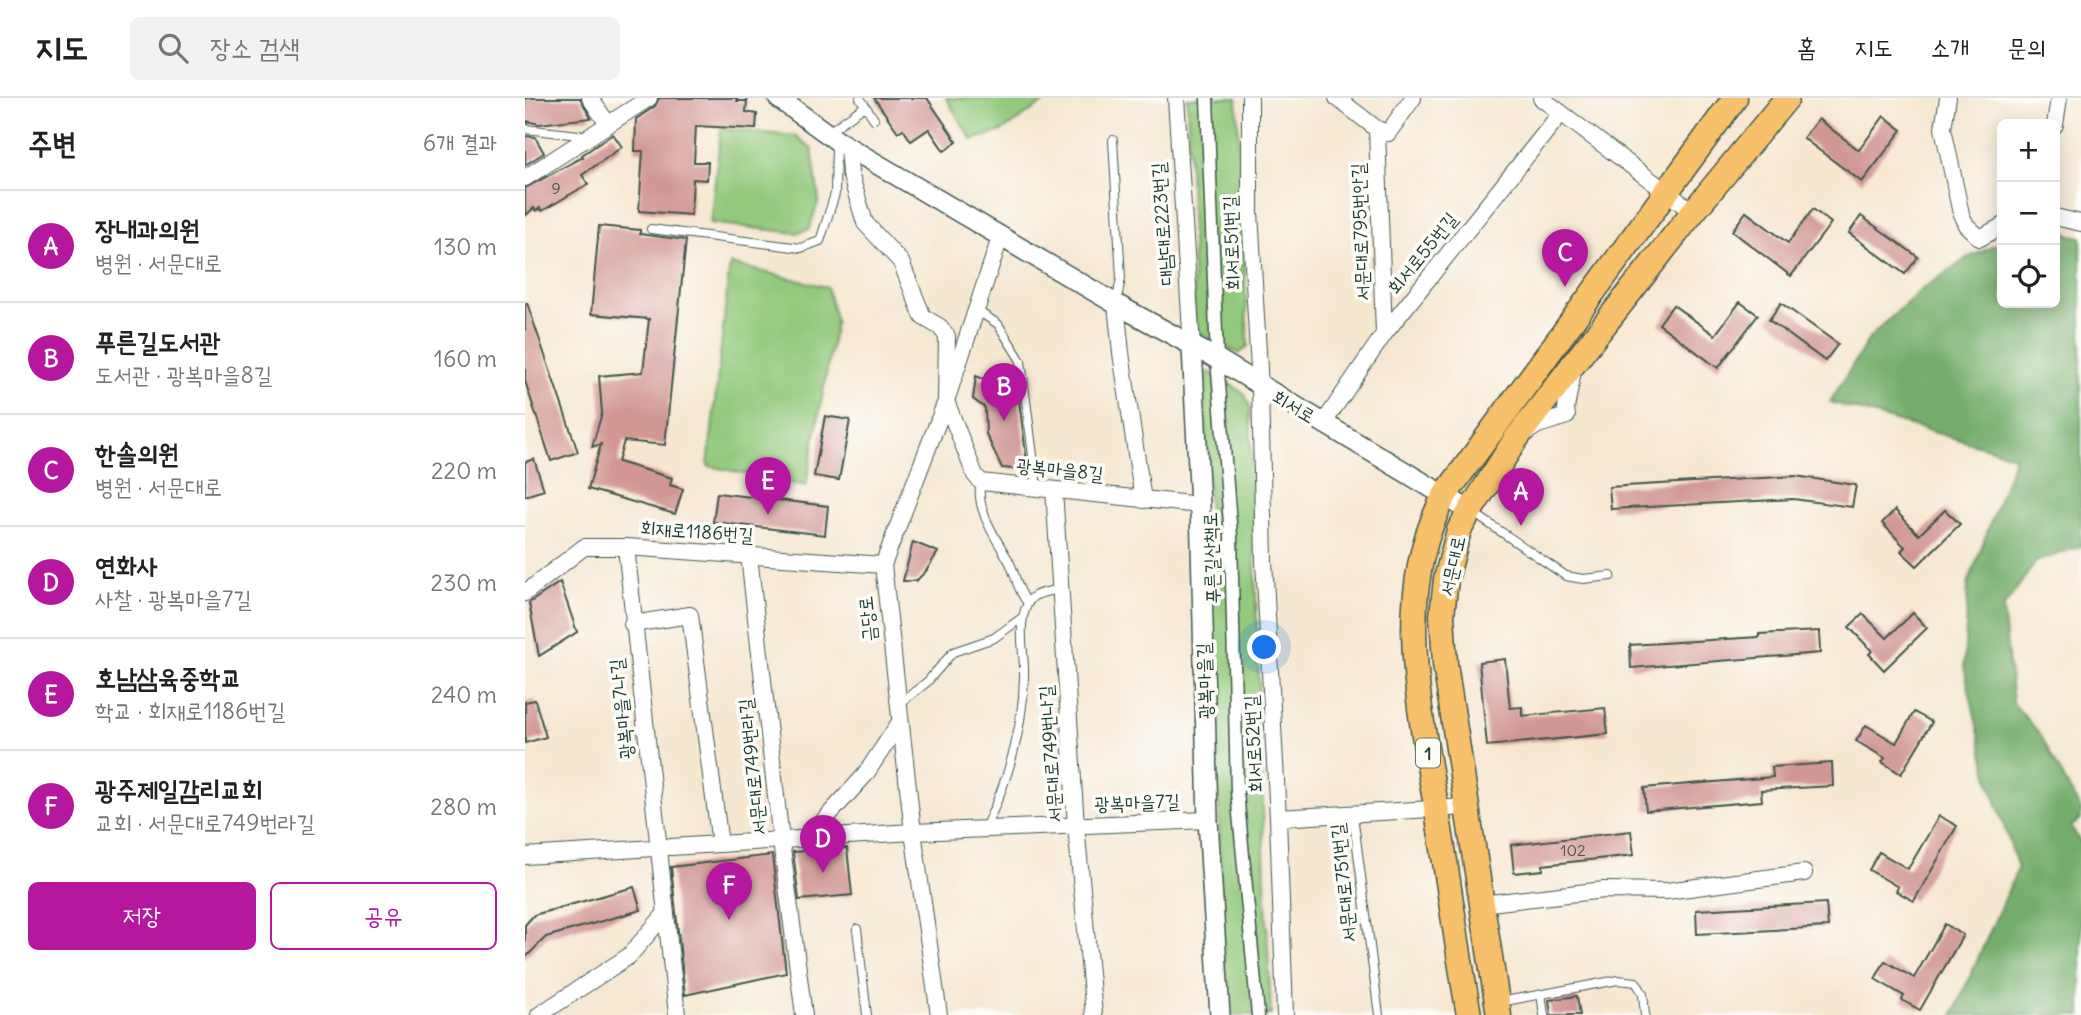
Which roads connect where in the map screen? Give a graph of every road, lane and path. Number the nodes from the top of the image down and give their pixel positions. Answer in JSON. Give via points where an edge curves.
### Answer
{"nodes":[{"id":1,"x":590,"y":98,"type":"edge"},
{"id":2,"x":649,"y":98,"type":"edge"},
{"id":3,"x":778,"y":98,"type":"edge"},
{"id":4,"x":1176,"y":98,"type":"edge"},
{"id":5,"x":1207,"y":98,"type":"edge"},
{"id":6,"x":1250,"y":98,"type":"edge"},
{"id":7,"x":1337,"y":98,"type":"edge"},
{"id":8,"x":1413,"y":98,"type":"edge"},
{"id":9,"x":1541,"y":98,"type":"edge"},
{"id":10,"x":1735,"y":98,"type":"edge"},
{"id":11,"x":1787,"y":98,"type":"edge"},
{"id":12,"x":1948,"y":98,"type":"edge"},
{"id":13,"x":2059,"y":98,"type":"edge"},
{"id":14,"x":862,"y":102,"type":"edge"},
{"id":15,"x":1561,"y":114,"type":"junction"},
{"id":16,"x":874,"y":119,"type":"dead end"},
{"id":17,"x":2056,"y":119,"type":"edge"},
{"id":18,"x":608,"y":124,"type":"junction"},
{"id":19,"x":525,"y":130,"type":"edge"},
{"id":20,"x":1377,"y":130,"type":"junction"},
{"id":21,"x":591,"y":136,"type":"junction"},
{"id":22,"x":837,"y":140,"type":"junction"},
{"id":23,"x":1114,"y":141,"type":"dead end"},
{"id":24,"x":525,"y":178,"type":"edge"},
{"id":25,"x":1666,"y":191,"type":"junction"},
{"id":26,"x":1692,"y":212,"type":"junction"},
{"id":27,"x":2060,"y":219,"type":"edge"},
{"id":28,"x":2081,"y":223,"type":"edge"},
{"id":29,"x":651,"y":229,"type":"dead end"},
{"id":30,"x":1997,"y":229,"type":"edge"},
{"id":31,"x":1001,"y":235,"type":"junction"},
{"id":32,"x":1116,"y":304,"type":"junction"},
{"id":33,"x":976,"y":310,"type":"junction"},
{"id":34,"x":1384,"y":334,"type":"junction"},
{"id":35,"x":1192,"y":347,"type":"junction"},
{"id":36,"x":1217,"y":359,"type":"junction"},
{"id":37,"x":1260,"y":387,"type":"junction"},
{"id":38,"x":946,"y":401,"type":"junction"},
{"id":39,"x":1323,"y":424,"type":"junction"},
{"id":40,"x":978,"y":479,"type":"junction"},
{"id":41,"x":1037,"y":487,"type":"junction"},
{"id":42,"x":1054,"y":490,"type":"junction"},
{"id":43,"x":1445,"y":495,"type":"junction"},
{"id":44,"x":1143,"y":500,"type":"junction"},
{"id":45,"x":1200,"y":505,"type":"junction"},
{"id":46,"x":1470,"y":510,"type":"junction"},
{"id":47,"x":626,"y":547,"type":"junction"},
{"id":48,"x":749,"y":556,"type":"junction"},
{"id":49,"x":883,"y":565,"type":"junction"},
{"id":50,"x":1611,"y":576,"type":"dead end"},
{"id":51,"x":1061,"y":589,"type":"junction"},
{"id":52,"x":525,"y":593,"type":"edge"},
{"id":53,"x":1027,"y":602,"type":"junction"},
{"id":54,"x":1023,"y":617,"type":"junction"},
{"id":55,"x":632,"y":624,"type":"junction"},
{"id":56,"x":898,"y":705,"type":"junction"},
{"id":57,"x":900,"y":722,"type":"junction"},
{"id":58,"x":1466,"y":807,"type":"junction"},
{"id":59,"x":1437,"y":809,"type":"junction"},
{"id":60,"x":1353,"y":814,"type":"junction"},
{"id":61,"x":1278,"y":818,"type":"junction"},
{"id":62,"x":1208,"y":820,"type":"junction"},
{"id":63,"x":1076,"y":826,"type":"junction"},
{"id":64,"x":985,"y":830,"type":"junction"},
{"id":65,"x":913,"y":832,"type":"junction"},
{"id":66,"x":807,"y":839,"type":"junction"},
{"id":67,"x":781,"y":841,"type":"junction"},
{"id":68,"x":720,"y":844,"type":"junction"},
{"id":69,"x":657,"y":847,"type":"junction"},
{"id":70,"x":525,"y":856,"type":"edge"},
{"id":71,"x":1804,"y":873,"type":"dead end"},
{"id":72,"x":1481,"y":904,"type":"junction"},
{"id":73,"x":665,"y":914,"type":"junction"},
{"id":74,"x":857,"y":929,"type":"dead end"},
{"id":75,"x":1541,"y":994,"type":"junction"},
{"id":76,"x":1498,"y":1009,"type":"edge"},
{"id":77,"x":539,"y":1015,"type":"edge"},
{"id":78,"x":677,"y":1015,"type":"edge"},
{"id":79,"x":804,"y":1015,"type":"edge"},
{"id":80,"x":867,"y":1015,"type":"edge"},
{"id":81,"x":939,"y":1015,"type":"edge"},
{"id":82,"x":1094,"y":1015,"type":"edge"},
{"id":83,"x":1220,"y":1015,"type":"edge"},
{"id":84,"x":1258,"y":1015,"type":"edge"},
{"id":85,"x":1285,"y":1015,"type":"edge"},
{"id":86,"x":1378,"y":1015,"type":"edge"},
{"id":87,"x":1469,"y":1015,"type":"edge"},
{"id":88,"x":1544,"y":1015,"type":"edge"},
{"id":89,"x":1645,"y":1015,"type":"edge"}],
"edges":[{"from":1,"to":18,"type":"street"},
{"from":2,"to":18,"type":"street"},
{"from":3,"to":22,"type":"street","name":"회서로"},
{"from":4,"to":35,"type":"street","name":"대남대로223번길"},
{"from":5,"to":36,"type":"street","name":"푸른길산책로"},
{"from":6,"to":37,"type":"street","name":"회서로51번길","via":[[1250,212]]},
{"from":7,"to":20,"type":"street"},
{"from":8,"to":20,"type":"street","via":[[1388,133]]},
{"from":9,"to":15,"type":"street"},
{"from":10,"to":25,"type":"main road","name":"서문대로","number":"1"},
{"from":11,"to":26,"type":"main road","name":"서문대로","number":"1"},
{"from":12,"to":30,"type":"street","via":[[1943,128],[1961,214],[1980,238]]},
{"from":13,"to":17,"type":"street"},
{"from":14,"to":16,"type":"lane"},
{"from":14,"to":22,"type":"lane"},
{"from":15,"to":25,"type":"street"},
{"from":15,"to":34,"type":"street","name":"회서로55번길"},
{"from":18,"to":21,"type":"street"},
{"from":19,"to":21,"type":"lane"},
{"from":20,"to":34,"type":"street","name":"서문대로795번안길"},
{"from":21,"to":24,"type":"street"},
{"from":22,"to":29,"type":"lane","via":[[835,194],[820,241],[801,248]]},
{"from":22,"to":31,"type":"street","name":"회서로"},
{"from":22,"to":38,"type":"street","via":[[865,223],[901,262],[923,317],[947,336]]},
{"from":23,"to":32,"type":"lane","via":[[1121,278]]},
{"from":25,"to":26,"type":"street"},
{"from":25,"to":43,"type":"main road","name":"서문대로","number":"1"},
{"from":26,"to":46,"type":"main road","name":"서문대로","number":"1","via":[[1517,439]]},
{"from":27,"to":28,"type":"street"},
{"from":31,"to":32,"type":"street","name":"회서로"},
{"from":31,"to":33,"type":"street","name":"금당로"},
{"from":32,"to":35,"type":"street","name":"회서로"},
{"from":32,"to":44,"type":"street"},
{"from":33,"to":38,"type":"street","name":"금당로"},
{"from":33,"to":41,"type":"lane","via":[[998,324],[1021,361]]},
{"from":34,"to":39,"type":"street","name":"회서로55번길"},
{"from":35,"to":36,"type":"street","name":"회서로"},
{"from":35,"to":45,"type":"street","name":"광복마을길"},
{"from":36,"to":37,"type":"street","name":"회서로"},
{"from":36,"to":84,"type":"street","name":"푸른길산책로","via":[[1231,536],[1237,792]]},
{"from":37,"to":39,"type":"street","name":"회서로"},
{"from":37,"to":61,"type":"street","name":"회서로52번길"},
{"from":38,"to":40,"type":"street"},
{"from":38,"to":49,"type":"street","name":"금당로"},
{"from":39,"to":43,"type":"street","name":"회서로"},
{"from":40,"to":41,"type":"street","name":"광복마을8길"},
{"from":40,"to":53,"type":"lane","via":[[992,534]]},
{"from":41,"to":42,"type":"street","name":"광복마을8길"},
{"from":42,"to":44,"type":"street","name":"광복마을8길"},
{"from":42,"to":51,"type":"street","name":"서문대로749번나길"},
{"from":43,"to":46,"type":"street","name":"회서로"},
{"from":43,"to":59,"type":"main road","name":"서문대로","number":"1","via":[[1426,534],[1415,615],[1417,674]]},
{"from":44,"to":45,"type":"street","name":"광복마을8길"},
{"from":45,"to":62,"type":"street","name":"광복마을길"},
{"from":46,"to":50,"type":"lane","via":[[1566,576]]},
{"from":46,"to":58,"type":"main road","name":"서문대로","number":"1","via":[[1459,530],[1442,615]]},
{"from":47,"to":48,"type":"street","name":"회재로1186번길"},
{"from":47,"to":52,"type":"street","name":"회재로1186번길","via":[[584,547]]},
{"from":47,"to":55,"type":"street","name":"광복마을7나길"},
{"from":48,"to":49,"type":"street","name":"회재로1186번길"},
{"from":48,"to":67,"type":"street","name":"서문대로749번라길"},
{"from":49,"to":56,"type":"street","name":"금당로"},
{"from":51,"to":53,"type":"lane","via":[[1034,595]]},
{"from":51,"to":63,"type":"street","name":"서문대로749번나길"},
{"from":53,"to":54,"type":"lane"},
{"from":54,"to":56,"type":"lane","via":[[994,638],[953,652],[927,682]]},
{"from":54,"to":64,"type":"lane","via":[[1024,675],[1017,733],[1010,770]]},
{"from":55,"to":68,"type":"street","via":[[690,615]]},
{"from":55,"to":69,"type":"street","name":"광복마을7나길"},
{"from":56,"to":57,"type":"street","name":"금당로"},
{"from":57,"to":65,"type":"street","name":"금당로"},
{"from":57,"to":66,"type":"street","via":[[865,775]]},
{"from":58,"to":59,"type":"street","name":"서문대로751번길"},
{"from":58,"to":72,"type":"main road","name":"서문대로","number":"1"},
{"from":59,"to":60,"type":"street","name":"서문대로751번길"},
{"from":59,"to":87,"type":"main road","name":"서문대로","number":"1"},
{"from":60,"to":61,"type":"street"},
{"from":60,"to":86,"type":"lane","name":"서문대로751번길"},
{"from":61,"to":85,"type":"street","name":"회서로52번길"},
{"from":62,"to":63,"type":"street","name":"광복마을7길"},
{"from":62,"to":83,"type":"street","name":"광복마을길"},
{"from":63,"to":64,"type":"street","name":"광복마을7길"},
{"from":63,"to":82,"type":"street","name":"서문대로749번나길"},
{"from":64,"to":65,"type":"street","name":"광복마을7길"},
{"from":65,"to":66,"type":"street","name":"광복마을7길"},
{"from":65,"to":81,"type":"street","name":"금당로"},
{"from":66,"to":67,"type":"street","name":"광복마을7길"},
{"from":67,"to":68,"type":"street","name":"광복마을7길"},
{"from":67,"to":79,"type":"street","name":"서문대로749번라길"},
{"from":68,"to":69,"type":"street","name":"광복마을7길"},
{"from":69,"to":70,"type":"street","name":"광복마을7길"},
{"from":69,"to":73,"type":"street","name":"광복마을7나길"},
{"from":71,"to":72,"type":"street","via":[[1666,891],[1604,890]]},
{"from":72,"to":76,"type":"main road","name":"서문대로","number":"1"},
{"from":73,"to":77,"type":"street","via":[[629,956]]},
{"from":73,"to":78,"type":"street","name":"광복마을7나길"},
{"from":74,"to":80,"type":"lane"},
{"from":75,"to":76,"type":"lane"},
{"from":75,"to":88,"type":"lane"},
{"from":75,"to":89,"type":"lane","via":[[1618,980],[1636,982],[1643,994]]}]}
